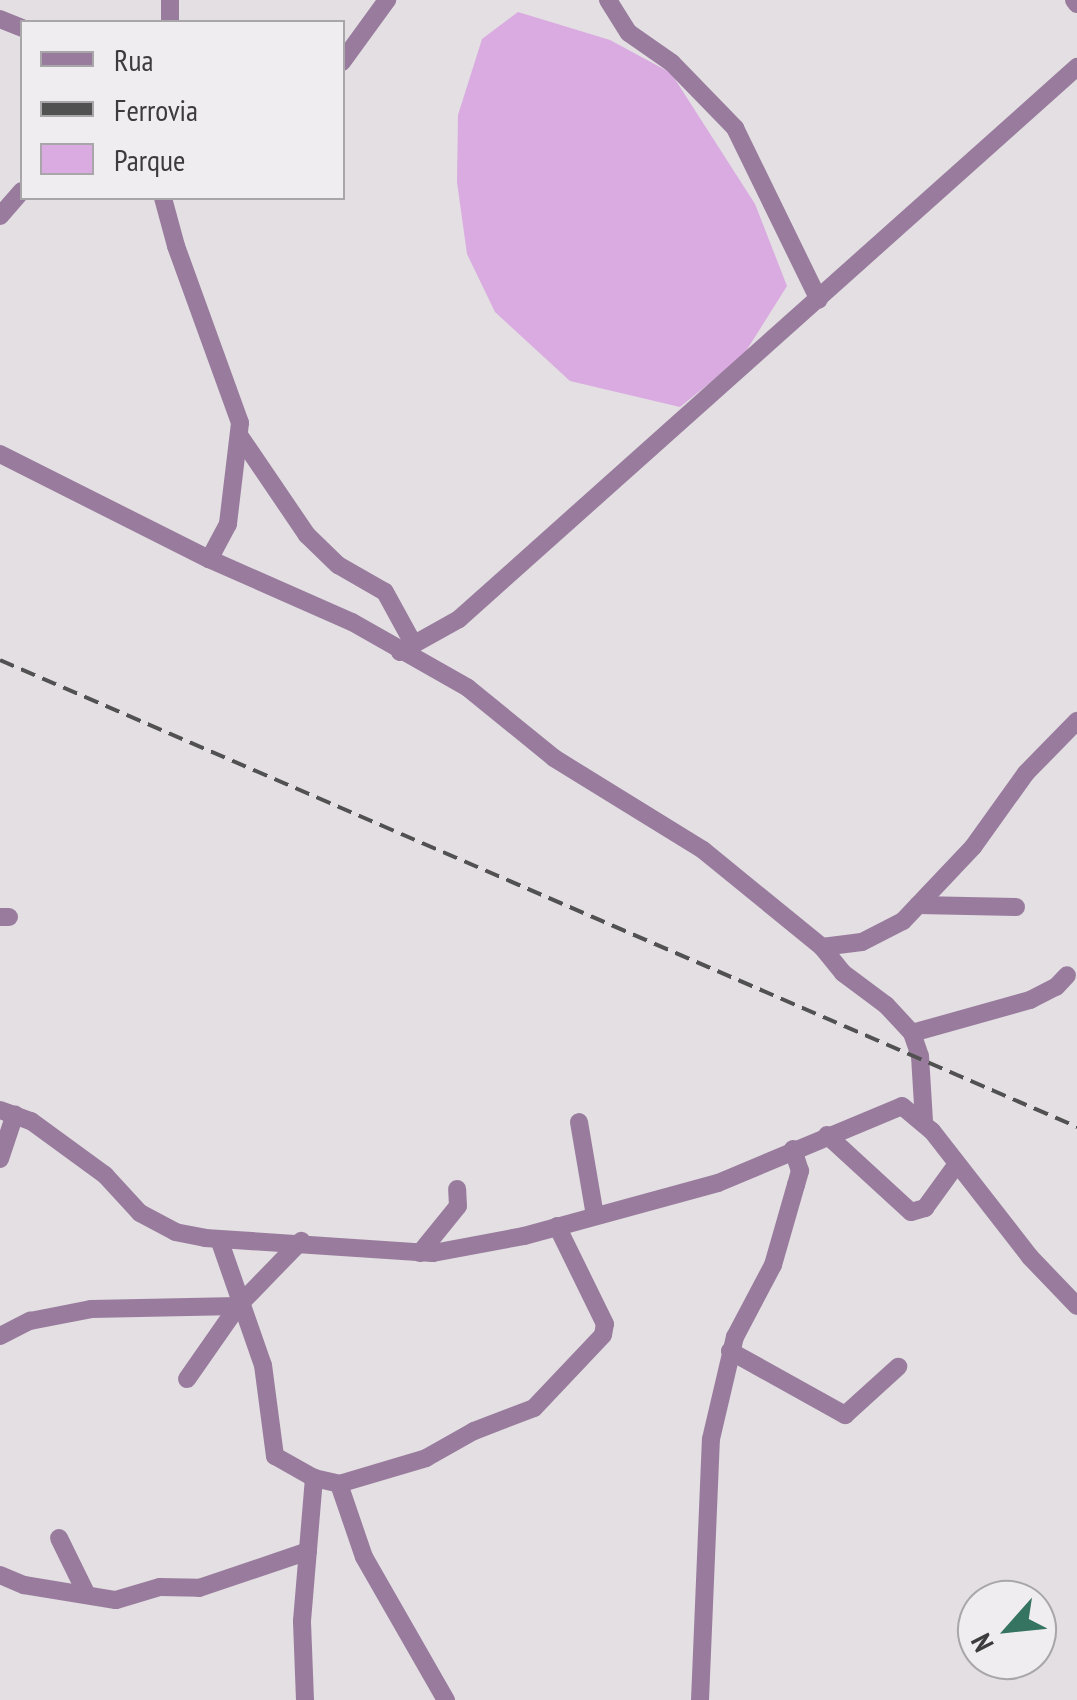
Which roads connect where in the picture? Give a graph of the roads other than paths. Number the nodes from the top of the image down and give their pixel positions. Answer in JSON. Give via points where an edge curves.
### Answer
{"nodes":[{"id":1,"x":387,"y":0,"type":"edge"},
{"id":2,"x":606,"y":1,"type":"edge"},
{"id":3,"x":345,"y":58,"type":"edge"},
{"id":4,"x":1077,"y":68,"type":"edge"},
{"id":5,"x":20,"y":193,"type":"edge"},
{"id":6,"x":164,"y":200,"type":"edge"},
{"id":7,"x":0,"y":216,"type":"edge"},
{"id":8,"x":819,"y":300,"type":"junction"},
{"id":9,"x":239,"y":435,"type":"junction"},
{"id":10,"x":0,"y":454,"type":"edge"},
{"id":11,"x":210,"y":558,"type":"junction"},
{"id":12,"x":407,"y":648,"type":"junction"},
{"id":13,"x":1077,"y":721,"type":"edge"},
{"id":14,"x":918,"y":905,"type":"junction"},
{"id":15,"x":1016,"y":907,"type":"dead end"},
{"id":16,"x":822,"y":947,"type":"junction"},
{"id":17,"x":1067,"y":975,"type":"dead end"},
{"id":18,"x":912,"y":1034,"type":"junction"},
{"id":19,"x":8,"y":1112,"type":"edge"},
{"id":20,"x":578,"y":1122,"type":"dead end"},
{"id":21,"x":924,"y":1122,"type":"junction"},
{"id":22,"x":827,"y":1135,"type":"junction"},
{"id":23,"x":793,"y":1149,"type":"junction"},
{"id":24,"x":0,"y":1159,"type":"edge"},
{"id":25,"x":957,"y":1164,"type":"junction"},
{"id":26,"x":457,"y":1189,"type":"dead end"},
{"id":27,"x":595,"y":1216,"type":"junction"},
{"id":28,"x":557,"y":1226,"type":"junction"},
{"id":29,"x":219,"y":1239,"type":"junction"},
{"id":30,"x":301,"y":1241,"type":"junction"},
{"id":31,"x":420,"y":1253,"type":"junction"},
{"id":32,"x":241,"y":1303,"type":"junction"},
{"id":33,"x":1077,"y":1306,"type":"edge"},
{"id":34,"x":0,"y":1336,"type":"edge"},
{"id":35,"x":730,"y":1351,"type":"junction"},
{"id":36,"x":898,"y":1367,"type":"dead end"},
{"id":37,"x":186,"y":1379,"type":"dead end"},
{"id":38,"x":314,"y":1478,"type":"junction"},
{"id":39,"x":338,"y":1484,"type":"junction"},
{"id":40,"x":59,"y":1538,"type":"dead end"},
{"id":41,"x":308,"y":1551,"type":"junction"},
{"id":42,"x":0,"y":1575,"type":"edge"},
{"id":43,"x":86,"y":1593,"type":"junction"},
{"id":44,"x":304,"y":1700,"type":"edge"},
{"id":45,"x":446,"y":1700,"type":"edge"},
{"id":46,"x":700,"y":1700,"type":"edge"}],
"edges":[{"from":1,"to":3,"type":"street"},
{"from":2,"to":8,"type":"street","via":[[629,33],[683,72],[735,128]]},
{"from":4,"to":8,"type":"street"},
{"from":5,"to":7,"type":"street"},
{"from":6,"to":9,"type":"street","via":[[238,412]]},
{"from":8,"to":12,"type":"street","via":[[459,619]]},
{"from":9,"to":11,"type":"street","via":[[228,524]]},
{"from":9,"to":12,"type":"street","via":[[307,535],[338,565],[386,592]]},
{"from":10,"to":11,"type":"street"},
{"from":11,"to":12,"type":"street"},
{"from":12,"to":16,"type":"street","via":[[554,758],[673,829]]},
{"from":13,"to":14,"type":"street"},
{"from":14,"to":15,"type":"street"},
{"from":14,"to":16,"type":"street","via":[[878,935]]},
{"from":16,"to":18,"type":"street"},
{"from":17,"to":18,"type":"street","via":[[1030,1000]]},
{"from":18,"to":21,"type":"street"},
{"from":19,"to":24,"type":"street"},
{"from":19,"to":29,"type":"street","via":[[105,1175],[156,1223]]},
{"from":20,"to":27,"type":"street"},
{"from":21,"to":22,"type":"street","via":[[896,1105]]},
{"from":21,"to":25,"type":"street"},
{"from":22,"to":23,"type":"street"},
{"from":22,"to":25,"type":"street","via":[[911,1212],[926,1208]]},
{"from":23,"to":27,"type":"street","via":[[718,1183]]},
{"from":23,"to":35,"type":"street","via":[[800,1171],[773,1266]]},
{"from":25,"to":33,"type":"street"},
{"from":26,"to":31,"type":"street","via":[[458,1206]]},
{"from":27,"to":28,"type":"street"},
{"from":28,"to":31,"type":"street","via":[[460,1251]]},
{"from":28,"to":39,"type":"street","via":[[605,1324],[603,1335],[534,1408],[426,1458]]},
{"from":29,"to":30,"type":"street"},
{"from":29,"to":32,"type":"street"},
{"from":30,"to":31,"type":"street"},
{"from":30,"to":32,"type":"street"},
{"from":32,"to":34,"type":"street","via":[[91,1309],[30,1321]]},
{"from":32,"to":37,"type":"street"},
{"from":32,"to":38,"type":"street","via":[[262,1366],[272,1450]]},
{"from":35,"to":36,"type":"street","via":[[845,1416]]},
{"from":35,"to":46,"type":"street","via":[[711,1439]]},
{"from":38,"to":39,"type":"street"},
{"from":38,"to":41,"type":"street"},
{"from":39,"to":45,"type":"street","via":[[364,1557]]},
{"from":40,"to":43,"type":"street"},
{"from":41,"to":43,"type":"street","via":[[199,1588],[160,1587],[116,1600]]},
{"from":41,"to":44,"type":"street"},
{"from":42,"to":43,"type":"street","via":[[36,1588]]}]}
